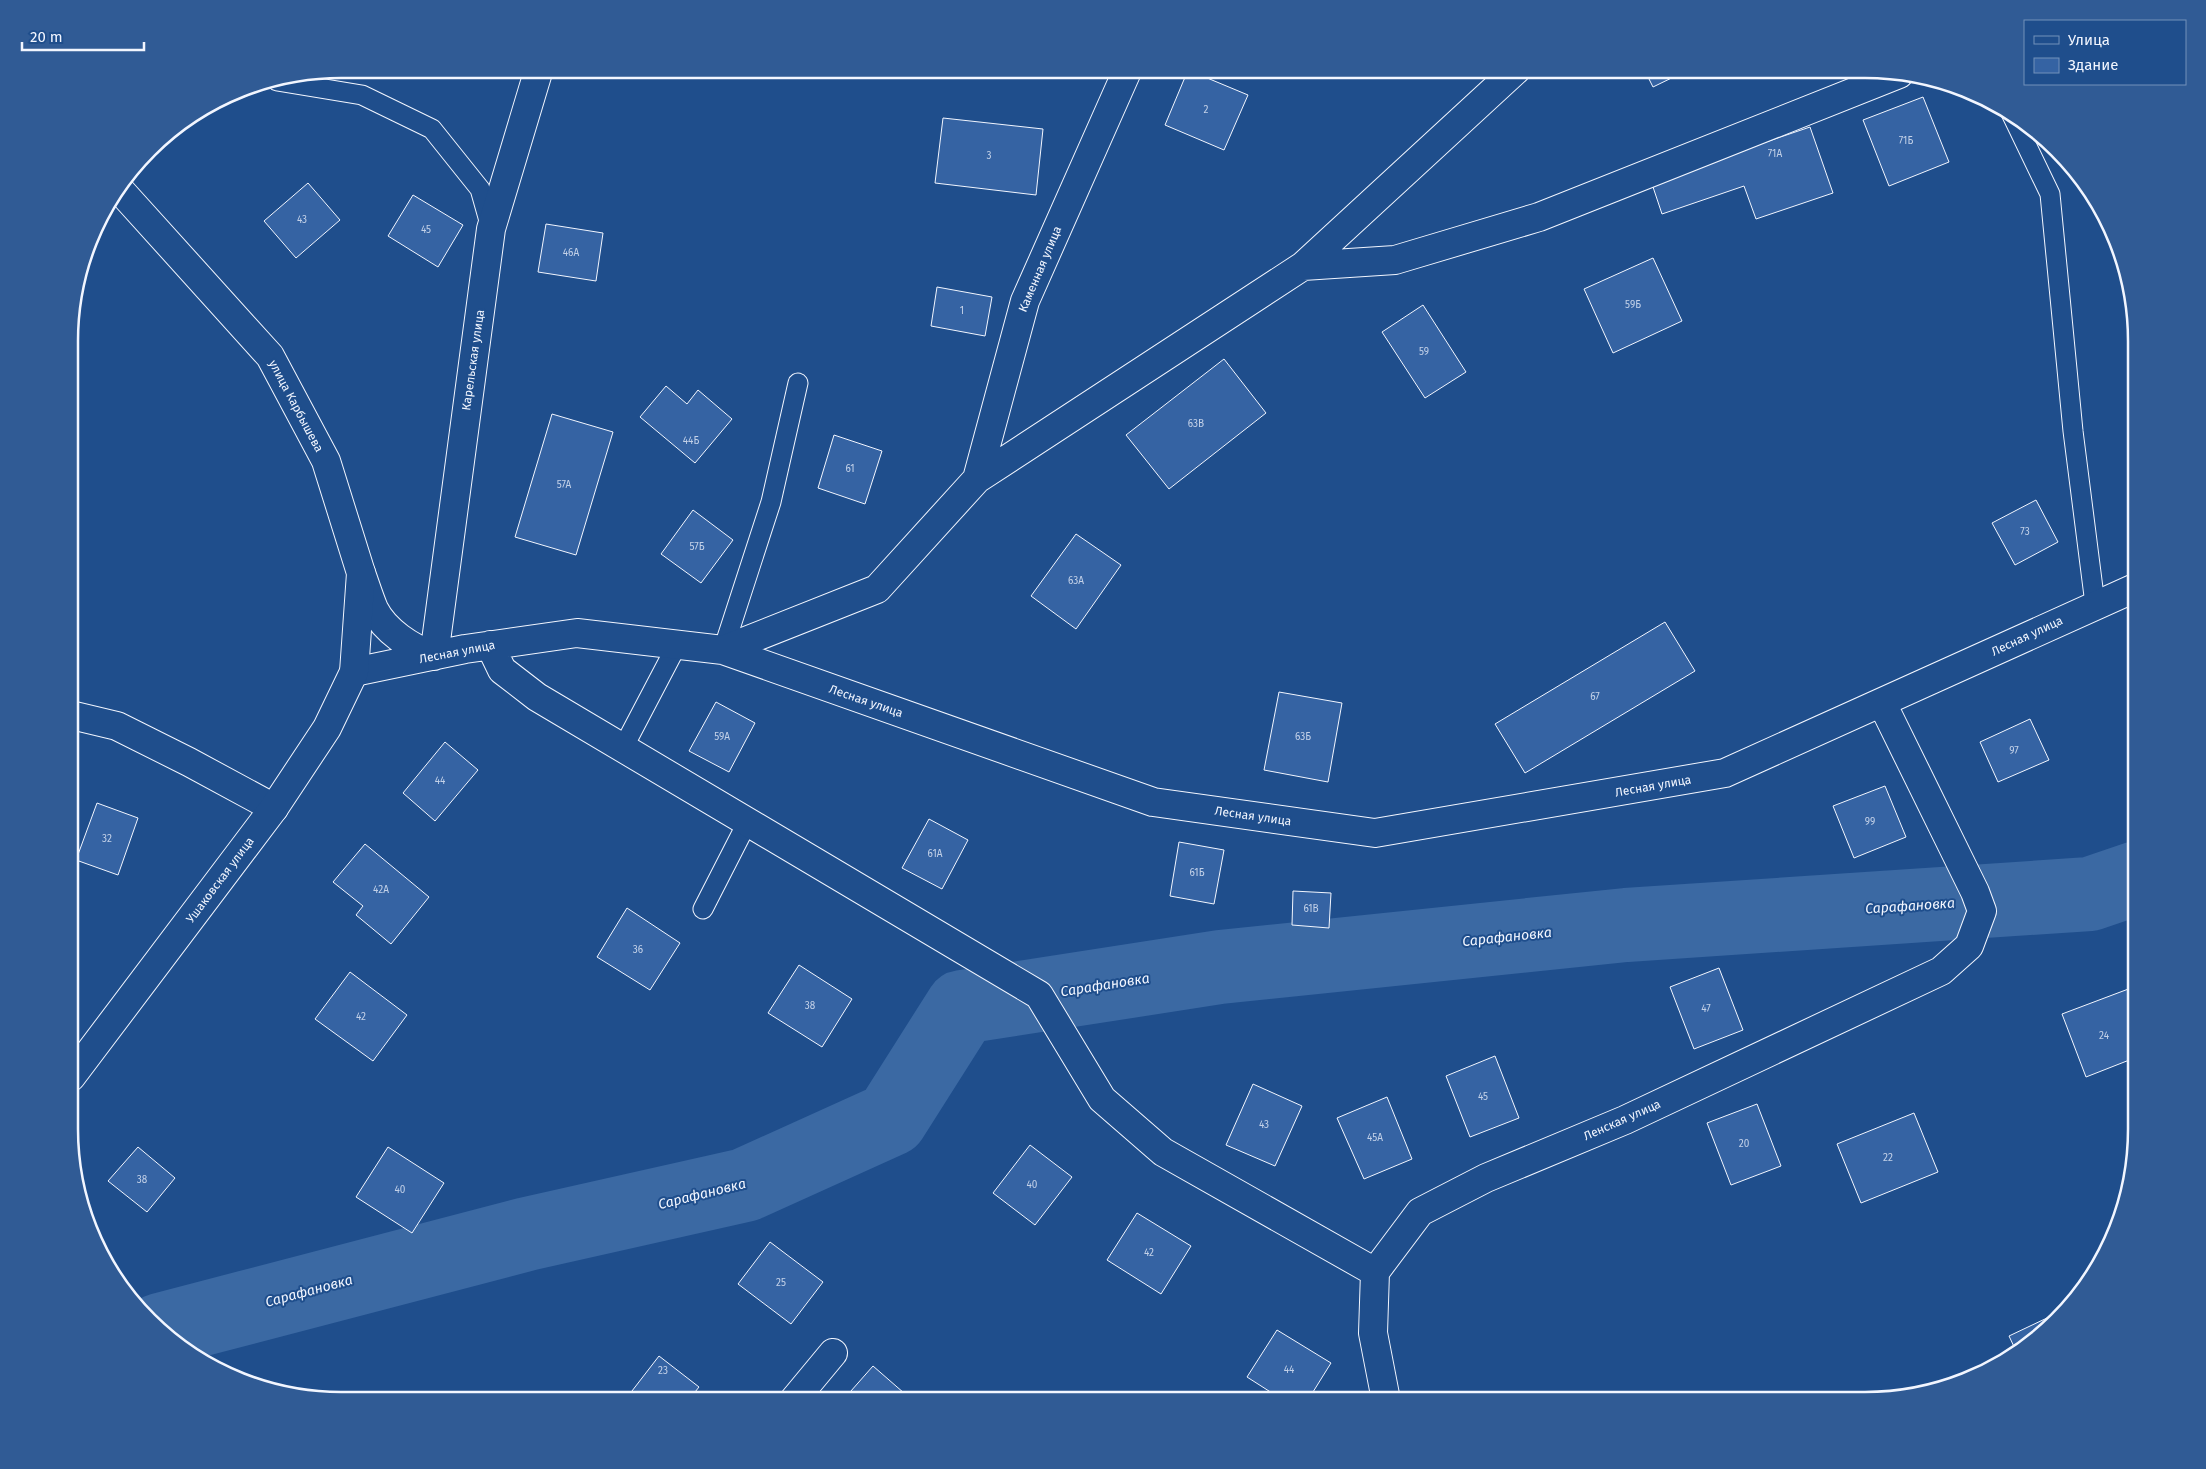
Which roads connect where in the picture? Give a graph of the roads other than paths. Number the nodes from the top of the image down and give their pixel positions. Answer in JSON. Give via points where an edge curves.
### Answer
{"nodes":[{"id":1,"x":536,"y":78,"type":"edge"},
{"id":2,"x":1124,"y":78,"type":"edge"},
{"id":3,"x":1507,"y":78,"type":"edge"},
{"id":4,"x":1888,"y":79,"type":"edge"},
{"id":5,"x":289,"y":83,"type":"edge"},
{"id":6,"x":2017,"y":126,"type":"edge"},
{"id":7,"x":123,"y":193,"type":"edge"},
{"id":8,"x":491,"y":229,"type":"junction"},
{"id":9,"x":1304,"y":266,"type":"junction"},
{"id":10,"x":798,"y":383,"type":"dead end"},
{"id":11,"x":977,"y":479,"type":"junction"},
{"id":12,"x":361,"y":572,"type":"junction"},
{"id":13,"x":2128,"y":591,"type":"edge"},
{"id":14,"x":2095,"y":604,"type":"junction"},
{"id":15,"x":490,"y":645,"type":"junction"},
{"id":16,"x":678,"y":645,"type":"junction"},
{"id":17,"x":723,"y":650,"type":"junction"},
{"id":18,"x":434,"y":656,"type":"junction"},
{"id":19,"x":354,"y":672,"type":"junction"},
{"id":20,"x":1882,"y":703,"type":"junction"},
{"id":21,"x":77,"y":716,"type":"edge"},
{"id":22,"x":623,"y":748,"type":"junction"},
{"id":23,"x":274,"y":808,"type":"junction"},
{"id":24,"x":748,"y":822,"type":"junction"},
{"id":25,"x":704,"y":909,"type":"dead end"},
{"id":26,"x":77,"y":1069,"type":"edge"},
{"id":27,"x":1376,"y":1272,"type":"junction"},
{"id":28,"x":834,"y":1353,"type":"dead end"},
{"id":29,"x":801,"y":1392,"type":"edge"},
{"id":30,"x":1384,"y":1392,"type":"edge"}],
"edges":[{"from":1,"to":8,"type":"street","name":"Карельская улица"},
{"from":2,"to":11,"type":"street","name":"Каменная улица","via":[[1025,301]]},
{"from":3,"to":9,"type":"street"},
{"from":4,"to":9,"type":"street","via":[[1539,217],[1395,260]]},
{"from":5,"to":8,"type":"lane","via":[[362,95],[432,129],[480,189]]},
{"from":6,"to":14,"type":"lane","via":[[2050,194],[2073,431]]},
{"from":7,"to":12,"type":"street","name":"улица Карбышева","via":[[270,356],[326,461]]},
{"from":8,"to":18,"type":"street","name":"Карельская улица"},
{"from":9,"to":11,"type":"street"},
{"from":10,"to":17,"type":"lane","via":[[771,502]]},
{"from":11,"to":17,"type":"street","via":[[877,589]]},
{"from":12,"to":18,"type":"street","via":[[375,610],[390,630],[415,649]]},
{"from":12,"to":19,"type":"street","name":"улица Карбышева"},
{"from":13,"to":14,"type":"street","name":"Лесная улица"},
{"from":14,"to":20,"type":"street","name":"Лесная улица"},
{"from":15,"to":16,"type":"street","name":"Лесная улица","via":[[577,634]]},
{"from":15,"to":18,"type":"street","name":"Лесная улица"},
{"from":15,"to":22,"type":"street","via":[[502,670],[537,697]]},
{"from":16,"to":17,"type":"street","name":"Лесная улица"},
{"from":16,"to":22,"type":"lane"},
{"from":17,"to":20,"type":"street","name":"Лесная улица","via":[[1153,802],[1375,833],[1725,773]]},
{"from":18,"to":19,"type":"street","name":"Лесная улица"},
{"from":19,"to":23,"type":"street","name":"Ушаковская улица","via":[[327,728]]},
{"from":20,"to":27,"type":"street","name":"Ленская улица","via":[[1978,902],[1969,946],[1941,971],[1625,1120],[1486,1178],[1420,1212]]},
{"from":21,"to":23,"type":"street","via":[[116,726]]},
{"from":22,"to":24,"type":"street"},
{"from":23,"to":26,"type":"street","name":"Ушаковская улица"},
{"from":24,"to":25,"type":"lane"},
{"from":24,"to":27,"type":"street","via":[[1039,995],[1102,1099],[1163,1152]]},
{"from":27,"to":30,"type":"street","via":[[1372,1333]]},
{"from":28,"to":29,"type":"street"}]}
